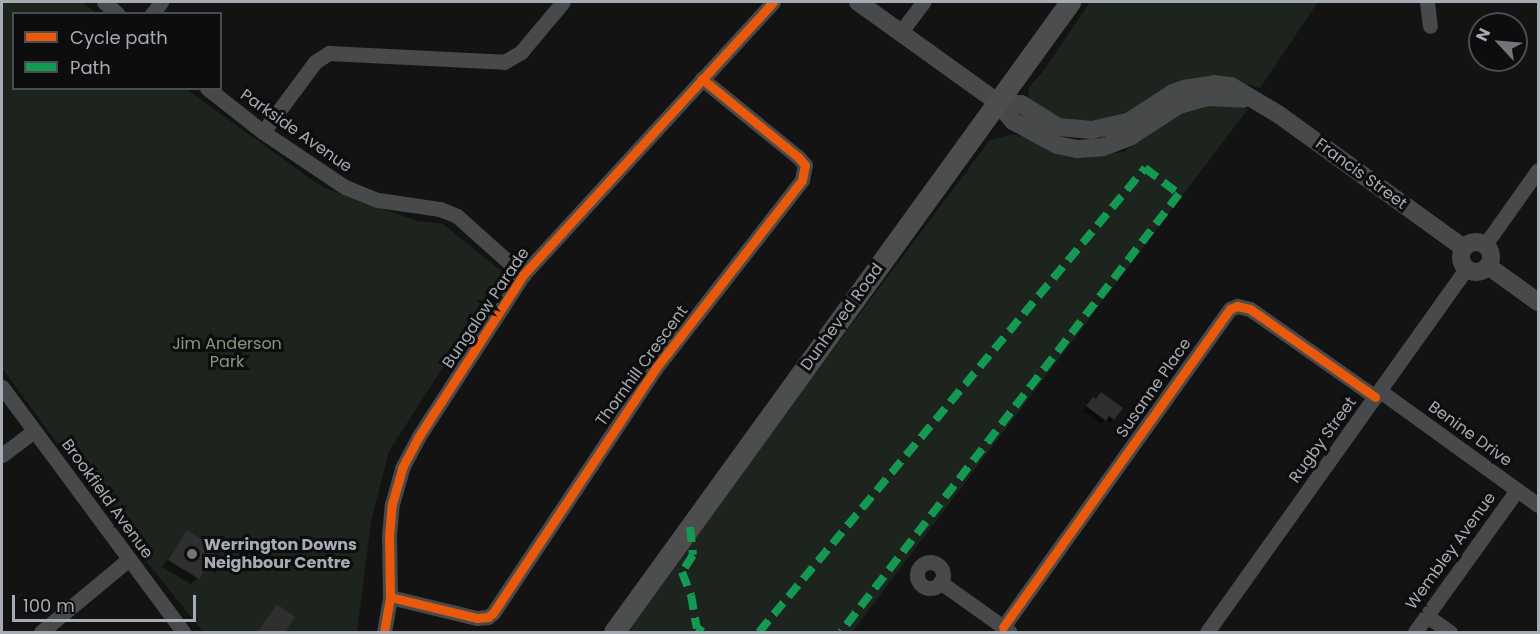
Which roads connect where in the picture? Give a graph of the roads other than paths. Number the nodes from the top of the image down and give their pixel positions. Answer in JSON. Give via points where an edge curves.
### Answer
{"nodes":[{"id":1,"x":104,"y":2,"type":"edge"},
{"id":2,"x":563,"y":2,"type":"edge"},
{"id":3,"x":773,"y":2,"type":"edge"},
{"id":4,"x":858,"y":2,"type":"edge"},
{"id":5,"x":923,"y":2,"type":"edge"},
{"id":6,"x":1070,"y":2,"type":"edge"},
{"id":7,"x":1427,"y":2,"type":"edge"},
{"id":8,"x":116,"y":12,"type":"edge"},
{"id":9,"x":1430,"y":26,"type":"dead end"},
{"id":10,"x":900,"y":33,"type":"junction"},
{"id":11,"x":702,"y":79,"type":"junction"},
{"id":12,"x":210,"y":90,"type":"edge"},
{"id":13,"x":997,"y":102,"type":"junction"},
{"id":14,"x":263,"y":132,"type":"junction"},
{"id":15,"x":1539,"y":170,"type":"edge"},
{"id":16,"x":1484,"y":246,"type":"junction"},
{"id":17,"x":1464,"y":248,"type":"junction"},
{"id":18,"x":1488,"y":266,"type":"junction"},
{"id":19,"x":1466,"y":269,"type":"junction"},
{"id":20,"x":523,"y":275,"type":"junction"},
{"id":21,"x":1539,"y":302,"type":"edge"},
{"id":22,"x":2,"y":387,"type":"edge"},
{"id":23,"x":1378,"y":394,"type":"junction"},
{"id":24,"x":34,"y":431,"type":"junction"},
{"id":25,"x":2,"y":455,"type":"edge"},
{"id":26,"x":1517,"y":490,"type":"junction"},
{"id":27,"x":1539,"y":505,"type":"edge"},
{"id":28,"x":129,"y":559,"type":"junction"},
{"id":29,"x":940,"y":582,"type":"dead end"},
{"id":30,"x":390,"y":597,"type":"junction"},
{"id":31,"x":1427,"y":616,"type":"junction"},
{"id":32,"x":1006,"y":630,"type":"edge"},
{"id":33,"x":41,"y":633,"type":"edge"},
{"id":34,"x":183,"y":633,"type":"edge"},
{"id":35,"x":384,"y":633,"type":"edge"},
{"id":36,"x":614,"y":633,"type":"edge"},
{"id":37,"x":1207,"y":633,"type":"edge"},
{"id":38,"x":1415,"y":633,"type":"edge"},
{"id":39,"x":1450,"y":633,"type":"edge"}],
"edges":[{"from":1,"to":8,"type":"street"},
{"from":2,"to":14,"type":"street","via":[[521,52],[504,62],[338,51],[324,55]]},
{"from":3,"to":11,"type":"street","name":"Bungalow Parade"},
{"from":4,"to":10,"type":"street","name":"Francis Street"},
{"from":5,"to":10,"type":"street"},
{"from":6,"to":13,"type":"main road","name":"Dunheved Road"},
{"from":7,"to":9,"type":"street"},
{"from":10,"to":13,"type":"street","name":"Francis Street"},
{"from":11,"to":20,"type":"street","name":"Bungalow Parade"},
{"from":11,"to":30,"type":"street","name":"Thornhill Crescent","via":[[798,157],[805,165],[802,180],[655,369],[493,613],[477,618]]},
{"from":12,"to":14,"type":"street","name":"Parkside Avenue"},
{"from":13,"to":17,"type":"street","name":"Francis Street","via":[[1013,121],[1048,142],[1086,149],[1122,141],[1192,100],[1256,100]]},
{"from":13,"to":36,"type":"main road","name":"Dunheved Road"},
{"from":14,"to":20,"type":"street","name":"Parkside Avenue","via":[[357,192],[452,212]]},
{"from":15,"to":16,"type":"street"},
{"from":16,"to":17,"type":"street","via":[[1472,243]]},
{"from":16,"to":18,"type":"street","via":[[1490,257]]},
{"from":17,"to":19,"type":"street","via":[[1462,261]]},
{"from":18,"to":19,"type":"street","via":[[1476,272]]},
{"from":18,"to":21,"type":"street"},
{"from":19,"to":23,"type":"street","name":"Rugby Street"},
{"from":20,"to":30,"type":"street","name":"Bungalow Parade","via":[[418,436],[402,468],[390,516]]},
{"from":22,"to":24,"type":"street","name":"Brookfield Avenue"},
{"from":23,"to":26,"type":"street","name":"Benine Drive"},
{"from":23,"to":32,"type":"street","name":"Susanne Place","via":[[1250,309],[1230,309]]},
{"from":23,"to":37,"type":"street","name":"Rugby Street"},
{"from":24,"to":25,"type":"street"},
{"from":24,"to":28,"type":"street","name":"Brookfield Avenue"},
{"from":26,"to":27,"type":"street","name":"Benine Drive"},
{"from":26,"to":31,"type":"street","name":"Wembley Avenue"},
{"from":28,"to":33,"type":"street"},
{"from":28,"to":34,"type":"street","name":"Brookfield Avenue"},
{"from":29,"to":32,"type":"street"},
{"from":30,"to":35,"type":"street","name":"Bungalow Parade"},
{"from":31,"to":38,"type":"street","name":"Wembley Avenue"},
{"from":31,"to":39,"type":"street"}]}
